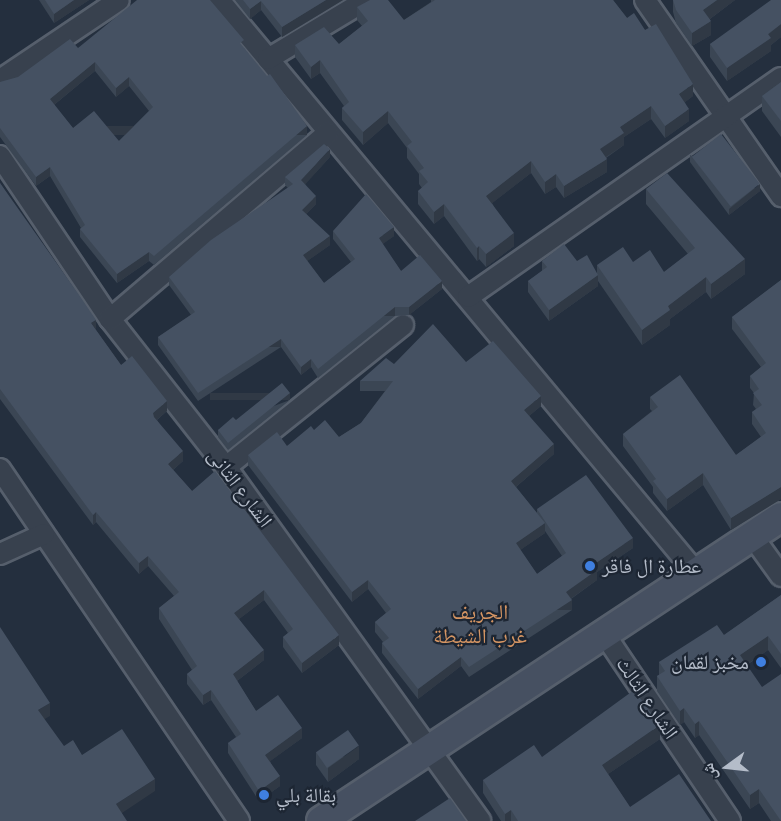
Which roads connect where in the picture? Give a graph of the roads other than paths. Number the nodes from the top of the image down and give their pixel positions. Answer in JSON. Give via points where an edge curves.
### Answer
{"nodes":[{"id":1,"x":120,"y":0,"type":"edge"},
{"id":2,"x":219,"y":0,"type":"edge"},
{"id":3,"x":366,"y":0,"type":"edge"},
{"id":4,"x":645,"y":0,"type":"edge"},
{"id":5,"x":267,"y":59,"type":"junction"},
{"id":6,"x":781,"y":78,"type":"edge"},
{"id":7,"x":0,"y":80,"type":"edge"},
{"id":8,"x":725,"y":118,"type":"junction"},
{"id":9,"x":328,"y":133,"type":"junction"},
{"id":10,"x":0,"y":156,"type":"edge"},
{"id":11,"x":781,"y":196,"type":"edge"},
{"id":12,"x":468,"y":297,"type":"junction"},
{"id":13,"x":110,"y":319,"type":"junction"},
{"id":14,"x":404,"y":325,"type":"dead end"},
{"id":15,"x":226,"y":467,"type":"junction"},
{"id":16,"x":0,"y":468,"type":"edge"},
{"id":17,"x":781,"y":517,"type":"edge"},
{"id":18,"x":44,"y":534,"type":"junction"},
{"id":19,"x":753,"y":537,"type":"junction"},
{"id":20,"x":0,"y":554,"type":"edge"},
{"id":21,"x":698,"y":574,"type":"junction"},
{"id":22,"x":781,"y":576,"type":"edge"},
{"id":23,"x":604,"y":635,"type":"junction"},
{"id":24,"x":432,"y":750,"type":"junction"},
{"id":25,"x":239,"y":821,"type":"edge"},
{"id":26,"x":321,"y":821,"type":"edge"},
{"id":27,"x":480,"y":821,"type":"edge"},
{"id":28,"x":730,"y":821,"type":"edge"}],
"edges":[{"from":1,"to":7,"type":"street"},
{"from":2,"to":5,"type":"street"},
{"from":3,"to":5,"type":"street"},
{"from":4,"to":8,"type":"street"},
{"from":5,"to":9,"type":"street"},
{"from":6,"to":8,"type":"street"},
{"from":8,"to":11,"type":"street"},
{"from":8,"to":12,"type":"street"},
{"from":9,"to":12,"type":"street"},
{"from":9,"to":13,"type":"street"},
{"from":10,"to":13,"type":"street","name":"الشارع الثانى"},
{"from":12,"to":21,"type":"street"},
{"from":13,"to":15,"type":"street","name":"الشارع الثانى"},
{"from":14,"to":15,"type":"street"},
{"from":15,"to":24,"type":"street","name":"الشارع الثانى"},
{"from":16,"to":18,"type":"street"},
{"from":17,"to":19,"type":"street"},
{"from":18,"to":20,"type":"street"},
{"from":18,"to":25,"type":"street"},
{"from":19,"to":21,"type":"street"},
{"from":19,"to":22,"type":"street"},
{"from":21,"to":23,"type":"street"},
{"from":23,"to":24,"type":"street"},
{"from":23,"to":28,"type":"street","name":"الشارع الثالث"},
{"from":24,"to":26,"type":"street"},
{"from":24,"to":27,"type":"street","name":"الشارع الثانى"}]}
